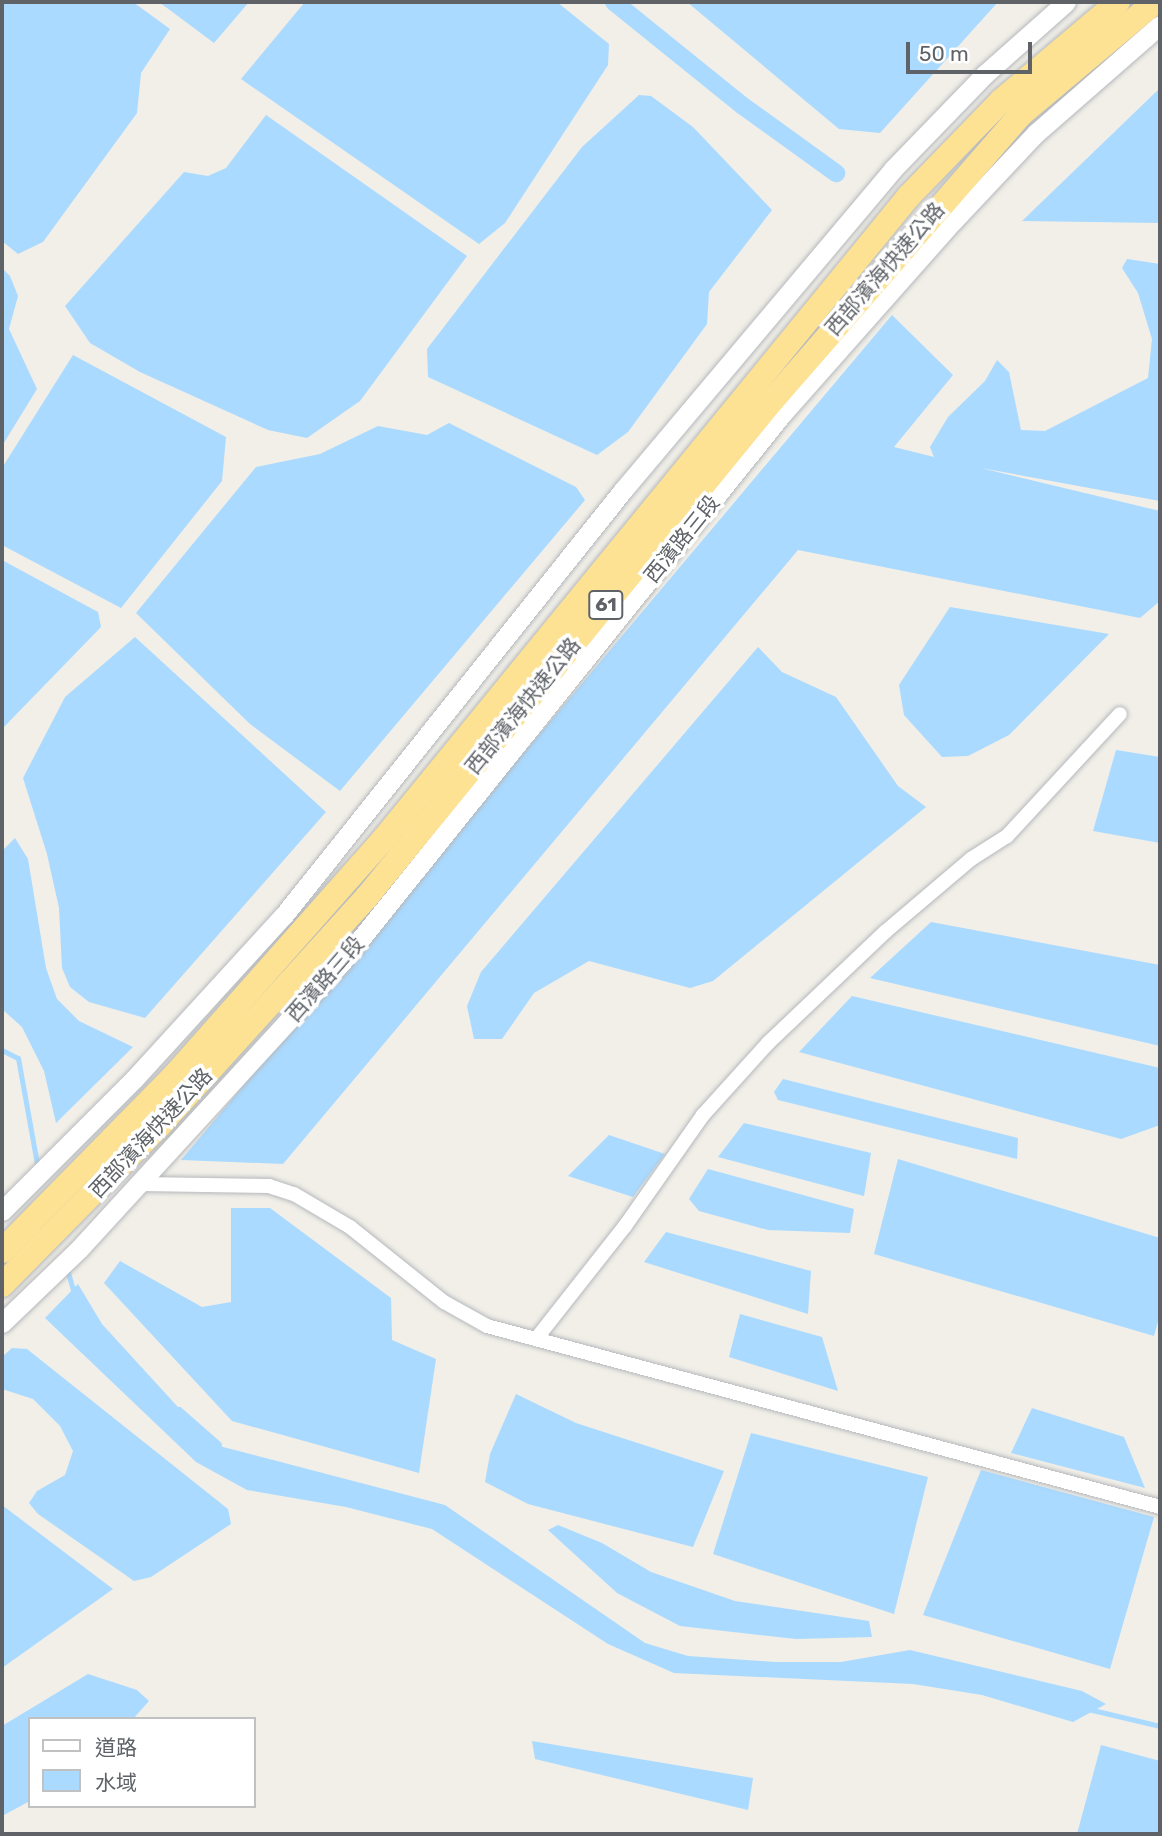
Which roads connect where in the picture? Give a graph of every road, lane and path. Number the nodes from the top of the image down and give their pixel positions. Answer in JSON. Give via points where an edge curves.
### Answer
{"nodes":[{"id":1,"x":1066,"y":2,"type":"edge"},
{"id":2,"x":1118,"y":2,"type":"edge"},
{"id":3,"x":1154,"y":2,"type":"edge"},
{"id":4,"x":1160,"y":25,"type":"edge"},
{"id":5,"x":1120,"y":714,"type":"dead end"},
{"id":6,"x":140,"y":1184,"type":"junction"},
{"id":7,"x":6,"y":1207,"type":"edge"},
{"id":8,"x":10,"y":1243,"type":"edge"},
{"id":9,"x":2,"y":1285,"type":"edge"},
{"id":10,"x":2,"y":1323,"type":"edge"},
{"id":11,"x":536,"y":1339,"type":"junction"},
{"id":12,"x":1160,"y":1507,"type":"edge"}],
"edges":[{"from":1,"to":7,"type":"street","via":[[985,74],[892,169],[623,490],[284,915]]},
{"from":2,"to":8,"type":"highway","name":"西部濱海快速公路","number":"61","via":[[1001,101],[909,197],[382,841],[174,1076]]},
{"from":3,"to":9,"type":"highway","name":"西部濱海快速公路","number":"61","via":[[1020,115],[931,214],[366,898],[68,1220]]},
{"from":4,"to":6,"type":"street","name":"西濱路三段","via":[[1036,133],[782,414],[342,962]]},
{"from":5,"to":11,"type":"street","via":[[1007,836],[971,859],[885,932],[768,1043],[704,1115],[625,1227]]},
{"from":6,"to":10,"type":"street","name":"西濱路三段"},
{"from":6,"to":11,"type":"street","via":[[269,1186],[294,1194],[349,1227],[444,1302],[486,1326]]},
{"from":11,"to":12,"type":"street"}]}
